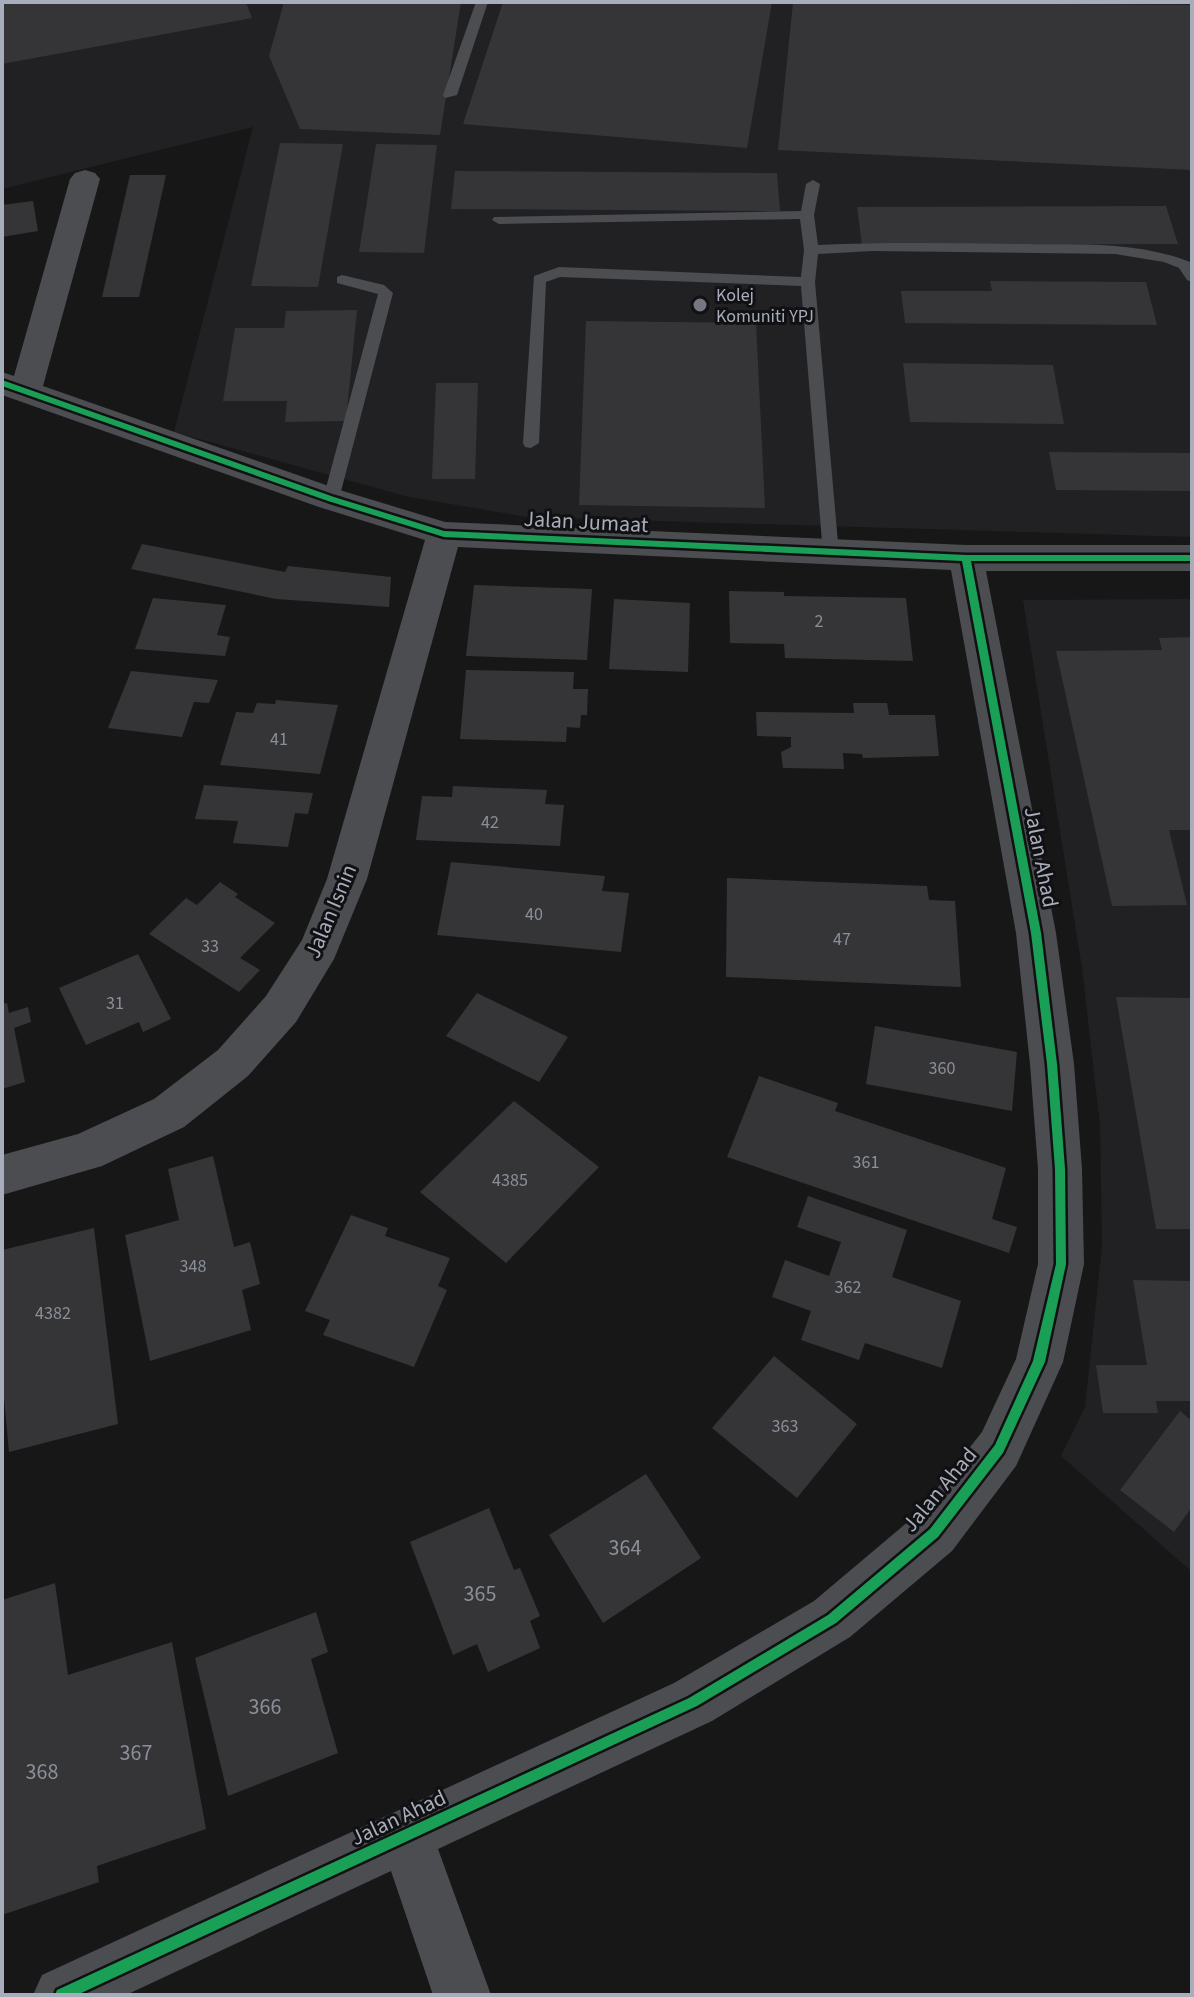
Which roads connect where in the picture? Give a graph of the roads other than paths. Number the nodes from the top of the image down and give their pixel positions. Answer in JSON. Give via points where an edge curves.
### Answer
{"nodes":[{"id":1,"x":482,"y":2,"type":"edge"},
{"id":2,"x":450,"y":95,"type":"dead end"},
{"id":3,"x":85,"y":179,"type":"dead end"},
{"id":4,"x":813,"y":184,"type":"dead end"},
{"id":5,"x":807,"y":215,"type":"junction"},
{"id":6,"x":499,"y":220,"type":"dead end"},
{"id":7,"x":811,"y":250,"type":"junction"},
{"id":8,"x":1192,"y":277,"type":"edge"},
{"id":9,"x":342,"y":280,"type":"dead end"},
{"id":10,"x":808,"y":282,"type":"junction"},
{"id":11,"x":14,"y":388,"type":"edge"},
{"id":12,"x":531,"y":443,"type":"dead end"},
{"id":13,"x":331,"y":499,"type":"junction"},
{"id":14,"x":444,"y":534,"type":"junction"},
{"id":15,"x":831,"y":554,"type":"junction"},
{"id":16,"x":966,"y":558,"type":"junction"},
{"id":17,"x":1192,"y":558,"type":"edge"},
{"id":18,"x":2,"y":1175,"type":"edge"},
{"id":19,"x":406,"y":1835,"type":"junction"},
{"id":20,"x":62,"y":1995,"type":"edge"},
{"id":21,"x":462,"y":1995,"type":"edge"}],
"edges":[{"from":1,"to":2,"type":"lane"},
{"from":3,"to":11,"type":"street"},
{"from":4,"to":5,"type":"lane"},
{"from":5,"to":6,"type":"lane"},
{"from":5,"to":7,"type":"lane"},
{"from":7,"to":8,"type":"lane","via":[[1115,250],[1167,258],[1185,265]]},
{"from":7,"to":10,"type":"lane"},
{"from":9,"to":13,"type":"lane","via":[[386,293]]},
{"from":10,"to":12,"type":"lane","via":[[559,272],[539,279]]},
{"from":10,"to":15,"type":"lane"},
{"from":11,"to":13,"type":"street","name":"Jalan Jumaat"},
{"from":13,"to":14,"type":"street","name":"Jalan Jumaat"},
{"from":14,"to":15,"type":"street","name":"Jalan Jumaat"},
{"from":14,"to":18,"type":"street","name":"Jalan Isnin","via":[[347,879],[319,947],[281,1009],[233,1063],[169,1113],[86,1152]]},
{"from":15,"to":16,"type":"street","name":"Jalan Jumaat"},
{"from":16,"to":17,"type":"street","name":"Jalan Jumaat"},
{"from":16,"to":19,"type":"street","name":"Jalan Ahad","via":[[1036,933],[1052,1064],[1061,1264],[1039,1362],[999,1449],[934,1533],[832,1619],[693,1702]]},
{"from":19,"to":20,"type":"street","name":"Jalan Ahad"},
{"from":19,"to":21,"type":"street"}]}
